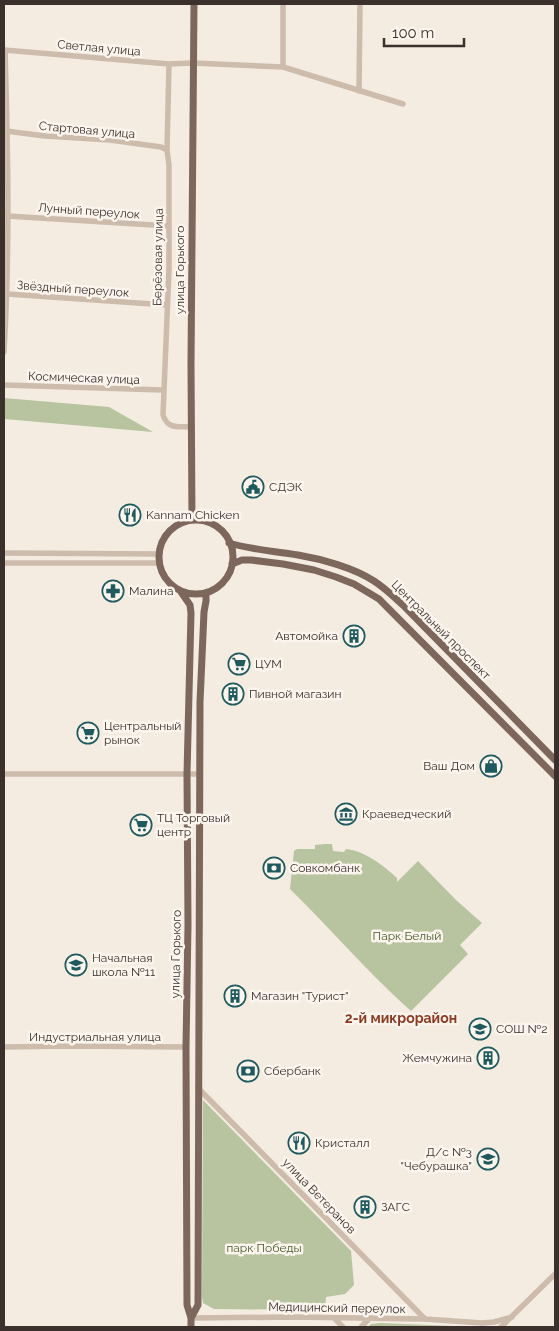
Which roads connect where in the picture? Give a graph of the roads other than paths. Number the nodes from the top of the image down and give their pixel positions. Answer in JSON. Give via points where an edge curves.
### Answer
{"nodes":[{"id":1,"x":194,"y":4,"type":"edge"},
{"id":2,"x":283,"y":4,"type":"edge"},
{"id":3,"x":360,"y":4,"type":"edge"},
{"id":4,"x":4,"y":50,"type":"edge"},
{"id":5,"x":192,"y":63,"type":"junction"},
{"id":6,"x":169,"y":64,"type":"junction"},
{"id":7,"x":283,"y":67,"type":"junction"},
{"id":8,"x":359,"y":91,"type":"junction"},
{"id":9,"x":403,"y":104,"type":"dead end"},
{"id":10,"x":6,"y":131,"type":"edge"},
{"id":11,"x":167,"y":150,"type":"junction"},
{"id":12,"x":7,"y":216,"type":"junction"},
{"id":13,"x":169,"y":226,"type":"junction"},
{"id":14,"x":7,"y":294,"type":"junction"},
{"id":15,"x":167,"y":305,"type":"junction"},
{"id":16,"x":4,"y":352,"type":"edge"},
{"id":17,"x":4,"y":385,"type":"edge"},
{"id":18,"x":163,"y":390,"type":"junction"},
{"id":19,"x":192,"y":427,"type":"junction"},
{"id":20,"x":192,"y":520,"type":"junction"},
{"id":21,"x":229,"y":543,"type":"junction"},
{"id":22,"x":4,"y":553,"type":"edge"},
{"id":23,"x":159,"y":554,"type":"junction"},
{"id":24,"x":4,"y":563,"type":"edge"},
{"id":25,"x":159,"y":563,"type":"junction"},
{"id":26,"x":232,"y":564,"type":"junction"},
{"id":27,"x":359,"y":574,"type":"junction"},
{"id":28,"x":354,"y":584,"type":"junction"},
{"id":29,"x":181,"y":592,"type":"junction"},
{"id":30,"x":206,"y":593,"type":"junction"},
{"id":31,"x":546,"y":751,"type":"junction"},
{"id":32,"x":538,"y":758,"type":"junction"},
{"id":33,"x":555,"y":760,"type":"edge"},
{"id":34,"x":4,"y":774,"type":"edge"},
{"id":35,"x":187,"y":774,"type":"junction"},
{"id":36,"x":200,"y":774,"type":"junction"},
{"id":37,"x":555,"y":776,"type":"edge"},
{"id":38,"x":4,"y":1047,"type":"edge"},
{"id":39,"x":186,"y":1047,"type":"junction"},
{"id":40,"x":198,"y":1048,"type":"junction"},
{"id":41,"x":198,"y":1088,"type":"junction"},
{"id":42,"x":555,"y":1274,"type":"edge"},
{"id":43,"x":512,"y":1317,"type":"junction"},
{"id":44,"x":191,"y":1318,"type":"junction"},
{"id":45,"x":334,"y":1318,"type":"junction"},
{"id":46,"x":370,"y":1318,"type":"junction"},
{"id":47,"x":425,"y":1319,"type":"junction"},
{"id":48,"x":484,"y":1325,"type":"edge"},
{"id":49,"x":191,"y":1327,"type":"edge"},
{"id":50,"x":343,"y":1327,"type":"edge"},
{"id":51,"x":361,"y":1327,"type":"edge"},
{"id":52,"x":501,"y":1327,"type":"edge"}],
"edges":[{"from":1,"to":5,"type":"main road","name":"улица Горького"},
{"from":2,"to":7,"type":"street"},
{"from":3,"to":8,"type":"street"},
{"from":4,"to":6,"type":"street","name":"Светлая улица"},
{"from":4,"to":10,"type":"street"},
{"from":5,"to":6,"type":"street","name":"Светлая улица"},
{"from":5,"to":7,"type":"street","name":"Светлая улица"},
{"from":5,"to":19,"type":"main road","name":"улица Горького"},
{"from":6,"to":11,"type":"street","name":"Берёзовая улица"},
{"from":7,"to":8,"type":"street","name":"Светлая улица"},
{"from":8,"to":9,"type":"street","name":"Светлая улица"},
{"from":10,"to":11,"type":"street","name":"Стартовая улица","via":[[110,140]]},
{"from":10,"to":12,"type":"street"},
{"from":11,"to":13,"type":"street","name":"Берёзовая улица"},
{"from":12,"to":13,"type":"street","name":"Лунный переулок"},
{"from":12,"to":14,"type":"street"},
{"from":13,"to":15,"type":"street","name":"Берёзовая улица"},
{"from":14,"to":15,"type":"street","name":"Звёздный переулок"},
{"from":14,"to":16,"type":"street"},
{"from":15,"to":18,"type":"street","name":"Берёзовая улица"},
{"from":17,"to":18,"type":"street","name":"Космическая улица"},
{"from":18,"to":19,"type":"street","name":"Берёзовая улица","via":[[165,422],[170,426]]},
{"from":19,"to":20,"type":"main road","name":"улица Горького"},
{"from":20,"to":21,"type":"main road","via":[[215,526]]},
{"from":20,"to":23,"type":"main road","via":[[180,524],[165,536]]},
{"from":21,"to":26,"type":"main road"},
{"from":21,"to":27,"type":"main road","name":"Центральный проспект","via":[[316,559]]},
{"from":22,"to":23,"type":"street"},
{"from":23,"to":25,"type":"main road"},
{"from":24,"to":25,"type":"street"},
{"from":25,"to":29,"type":"main road","via":[[168,581]]},
{"from":26,"to":28,"type":"main road","name":"Центральный проспект","via":[[242,560],[283,564],[336,576]]},
{"from":26,"to":30,"type":"main road","via":[[224,580]]},
{"from":27,"to":28,"type":"main road"},
{"from":27,"to":31,"type":"main road","name":"Центральный проспект","via":[[373,580],[404,606]]},
{"from":28,"to":32,"type":"main road","name":"Центральный проспект","via":[[379,599]]},
{"from":29,"to":30,"type":"main road"},
{"from":29,"to":35,"type":"main road","name":"улица Горького","via":[[190,605],[191,613]]},
{"from":30,"to":36,"type":"main road","name":"улица Горького"},
{"from":31,"to":32,"type":"main road"},
{"from":31,"to":33,"type":"main road","name":"Центральный проспект"},
{"from":32,"to":37,"type":"main road","name":"Центральный проспект"},
{"from":34,"to":35,"type":"street"},
{"from":35,"to":36,"type":"street"},
{"from":35,"to":39,"type":"main road","name":"улица Горького"},
{"from":36,"to":40,"type":"main road","name":"улица Горького"},
{"from":38,"to":39,"type":"street","name":"Индустриальная улица"},
{"from":39,"to":40,"type":"main road"},
{"from":39,"to":44,"type":"main road","name":"улица Горького","via":[[187,1305]]},
{"from":40,"to":41,"type":"main road","name":"улица Горького"},
{"from":41,"to":44,"type":"main road","name":"улица Горького","via":[[198,1305]]},
{"from":41,"to":47,"type":"street","name":"улица Ветеранов"},
{"from":42,"to":43,"type":"street"},
{"from":43,"to":48,"type":"street","name":"Медицинский переулок"},
{"from":43,"to":52,"type":"street"},
{"from":44,"to":45,"type":"street","name":"Медицинский переулок"},
{"from":44,"to":49,"type":"main road","name":"улица Горького"},
{"from":45,"to":46,"type":"street","name":"Медицинский переулок"},
{"from":45,"to":50,"type":"street"},
{"from":46,"to":47,"type":"street","name":"Медицинский переулок"},
{"from":46,"to":51,"type":"street"},
{"from":47,"to":48,"type":"street","name":"Медицинский переулок"}]}
